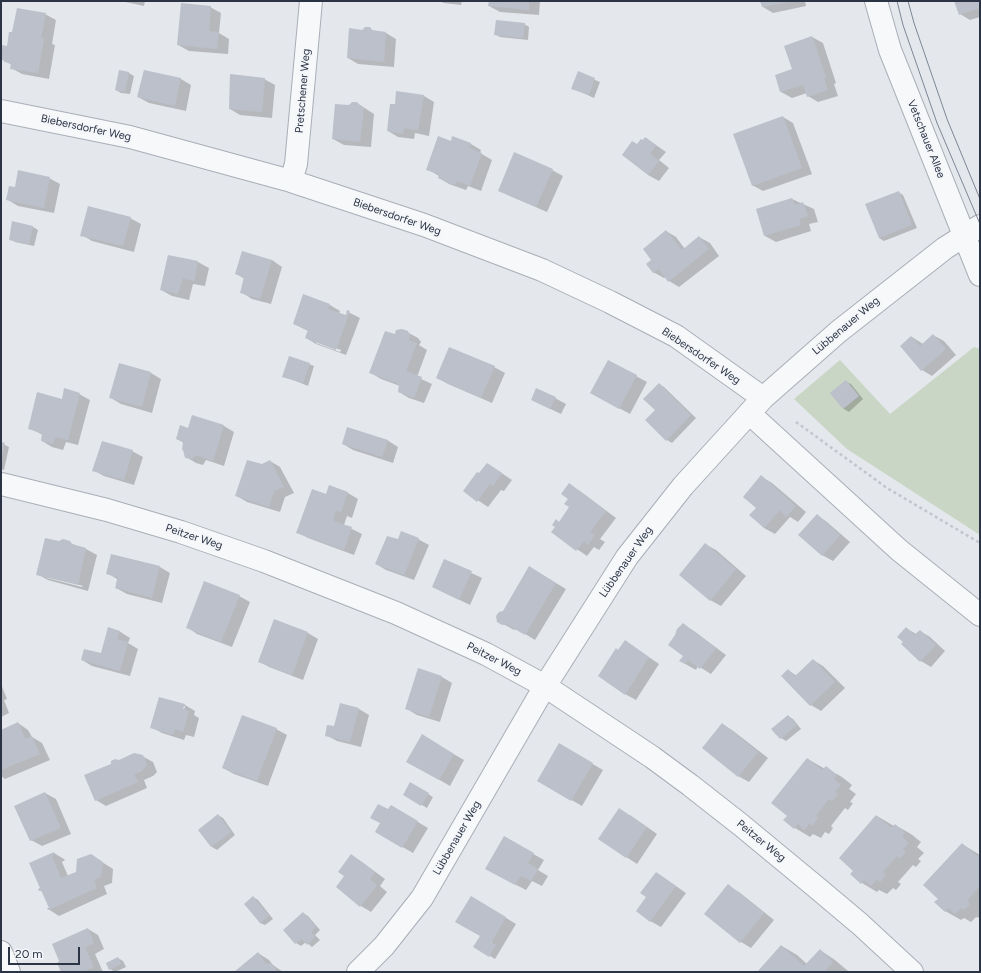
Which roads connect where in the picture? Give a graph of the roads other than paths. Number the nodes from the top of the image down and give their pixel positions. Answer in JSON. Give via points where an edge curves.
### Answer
{"nodes":[{"id":1,"x":311,"y":1,"type":"edge"},
{"id":2,"x":876,"y":1,"type":"edge"},
{"id":3,"x":1,"y":111,"type":"edge"},
{"id":4,"x":291,"y":181,"type":"junction"},
{"id":5,"x":972,"y":231,"type":"edge"},
{"id":6,"x":980,"y":275,"type":"edge"},
{"id":7,"x":756,"y":406,"type":"junction"},
{"id":8,"x":1,"y":484,"type":"edge"},
{"id":9,"x":980,"y":615,"type":"edge"},
{"id":10,"x":545,"y":686,"type":"junction"},
{"id":11,"x":1,"y":952,"type":"edge"},
{"id":12,"x":9,"y":972,"type":"edge"},
{"id":13,"x":358,"y":972,"type":"edge"},
{"id":14,"x":912,"y":972,"type":"edge"}],
"edges":[{"from":1,"to":4,"type":"street","name":"Pretschener Weg","via":[[296,164]]},
{"from":2,"to":5,"type":"street","name":"Vetschauer Allee","via":[[890,50]]},
{"from":3,"to":4,"type":"street","name":"Biebersdorfer Weg","via":[[130,137]]},
{"from":4,"to":7,"type":"street","name":"Biebersdorfer Weg","via":[[424,225],[542,270],[596,295],[676,336]]},
{"from":5,"to":6,"type":"street","name":"Vetschauer Allee"},
{"from":5,"to":7,"type":"street","name":"Lübbenauer Weg","via":[[939,252],[838,332]]},
{"from":7,"to":9,"type":"street","name":"Biebersdorfer Weg","via":[[900,550]]},
{"from":7,"to":10,"type":"street","name":"Lübbenauer Weg","via":[[683,486],[627,558]]},
{"from":8,"to":10,"type":"street","name":"Peitzer Weg","via":[[107,510],[181,532],[272,564],[396,613],[486,654]]},
{"from":10,"to":13,"type":"street","name":"Lübbenauer Weg","via":[[422,898],[399,929]]},
{"from":10,"to":14,"type":"street","name":"Peitzer Weg","via":[[690,785],[821,891]]},
{"from":11,"to":12,"type":"street"}]}
